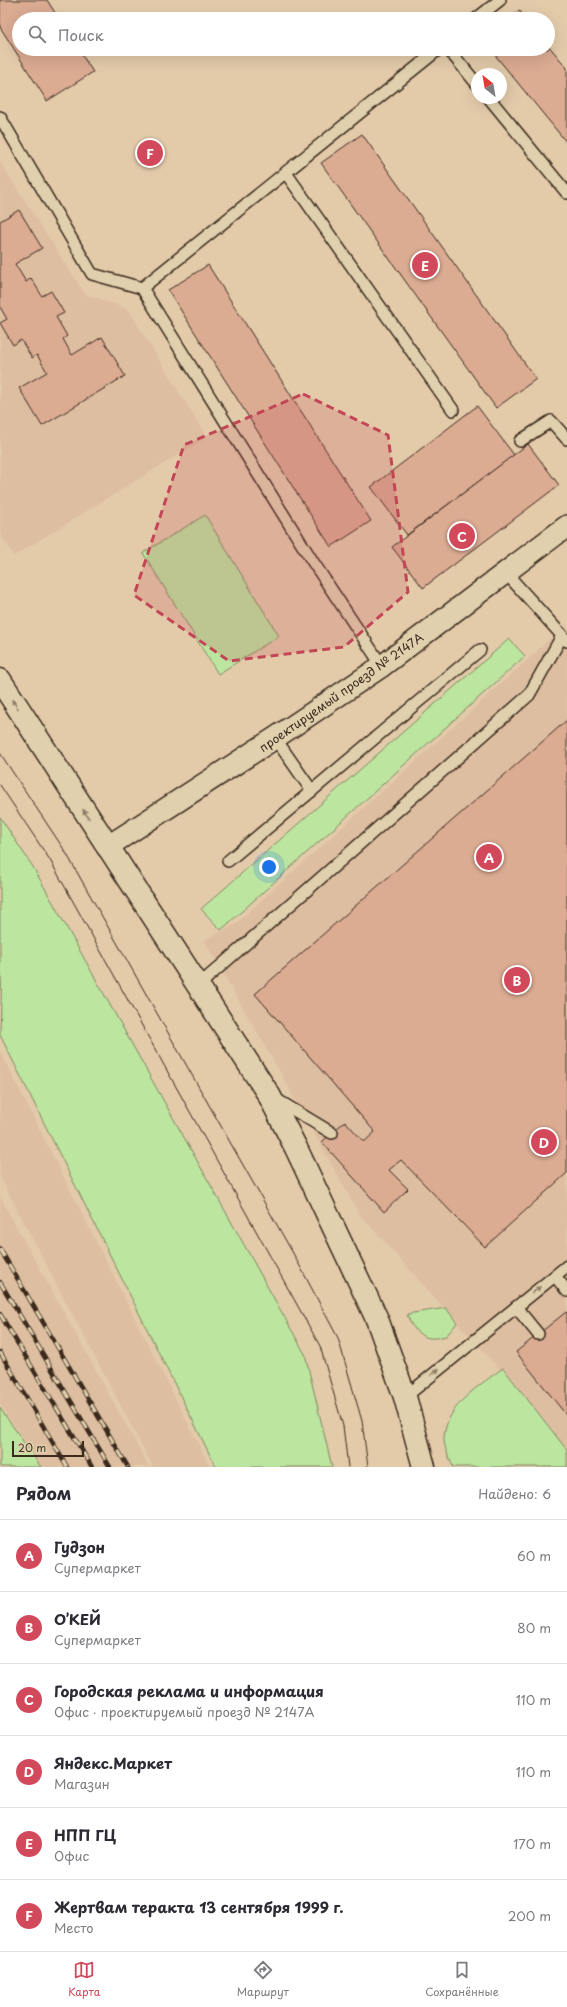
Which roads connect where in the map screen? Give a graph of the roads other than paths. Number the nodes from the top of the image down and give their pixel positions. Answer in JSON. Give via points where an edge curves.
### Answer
{"nodes":[{"id":1,"x":500,"y":0,"type":"edge"},
{"id":2,"x":485,"y":12,"type":"edge"},
{"id":3,"x":430,"y":56,"type":"edge"},
{"id":4,"x":454,"y":56,"type":"edge"},
{"id":5,"x":471,"y":77,"type":"edge"},
{"id":6,"x":493,"y":104,"type":"edge"},
{"id":7,"x":0,"y":118,"type":"edge"},
{"id":8,"x":286,"y":173,"type":"junction"},
{"id":9,"x":567,"y":193,"type":"edge"},
{"id":10,"x":142,"y":288,"type":"junction"},
{"id":11,"x":453,"y":410,"type":"dead end"},
{"id":12,"x":567,"y":439,"type":"edge"},
{"id":13,"x":520,"y":441,"type":"dead end"},
{"id":14,"x":567,"y":526,"type":"edge"},
{"id":15,"x":506,"y":573,"type":"junction"},
{"id":16,"x":565,"y":638,"type":"edge"},
{"id":17,"x":480,"y":650,"type":"dead end"},
{"id":18,"x":382,"y":666,"type":"junction"},
{"id":19,"x":0,"y":680,"type":"edge"},
{"id":20,"x":275,"y":738,"type":"junction"},
{"id":21,"x":312,"y":791,"type":"junction"},
{"id":22,"x":107,"y":846,"type":"junction"},
{"id":23,"x":228,"y":861,"type":"dead end"},
{"id":24,"x":199,"y":985,"type":"junction"},
{"id":25,"x":269,"y":1095,"type":"junction"},
{"id":26,"x":332,"y":1133,"type":"dead end"},
{"id":27,"x":567,"y":1266,"type":"edge"},
{"id":28,"x":555,"y":1276,"type":"junction"},
{"id":29,"x":567,"y":1291,"type":"edge"},
{"id":30,"x":516,"y":1307,"type":"junction"},
{"id":31,"x":538,"y":1334,"type":"dead end"},
{"id":32,"x":405,"y":1397,"type":"junction"},
{"id":33,"x":424,"y":1467,"type":"edge"}],
"edges":[{"from":1,"to":2,"type":"lane"},
{"from":3,"to":8,"type":"lane"},
{"from":4,"to":5,"type":"lane"},
{"from":6,"to":9,"type":"lane"},
{"from":7,"to":10,"type":"lane","via":[[92,274]]},
{"from":8,"to":10,"type":"lane"},
{"from":8,"to":11,"type":"lane"},
{"from":10,"to":18,"type":"lane","via":[[313,562]]},
{"from":12,"to":13,"type":"lane","via":[[551,421]]},
{"from":14,"to":15,"type":"street","name":"проектируемый проезд № 2147А"},
{"from":15,"to":16,"type":"lane"},
{"from":15,"to":18,"type":"street","name":"проектируемый проезд № 2147А"},
{"from":16,"to":24,"type":"lane","via":[[529,695]]},
{"from":17,"to":21,"type":"lane"},
{"from":18,"to":20,"type":"street","name":"проектируемый проезд № 2147А"},
{"from":22,"to":19,"type":"main road","one_way":true},
{"from":20,"to":21,"type":"lane"},
{"from":20,"to":22,"type":"street","name":"проектируемый проезд № 2147А"},
{"from":21,"to":23,"type":"lane"},
{"from":22,"to":24,"type":"main road"},
{"from":24,"to":25,"type":"main road"},
{"from":25,"to":26,"type":"lane"},
{"from":25,"to":32,"type":"main road","via":[[377,1319]]},
{"from":27,"to":28,"type":"lane"},
{"from":28,"to":29,"type":"lane"},
{"from":30,"to":28,"type":"lane","one_way":true},
{"from":30,"to":31,"type":"lane"},
{"from":32,"to":30,"type":"lane","one_way":true},
{"from":32,"to":33,"type":"main road"}]}
